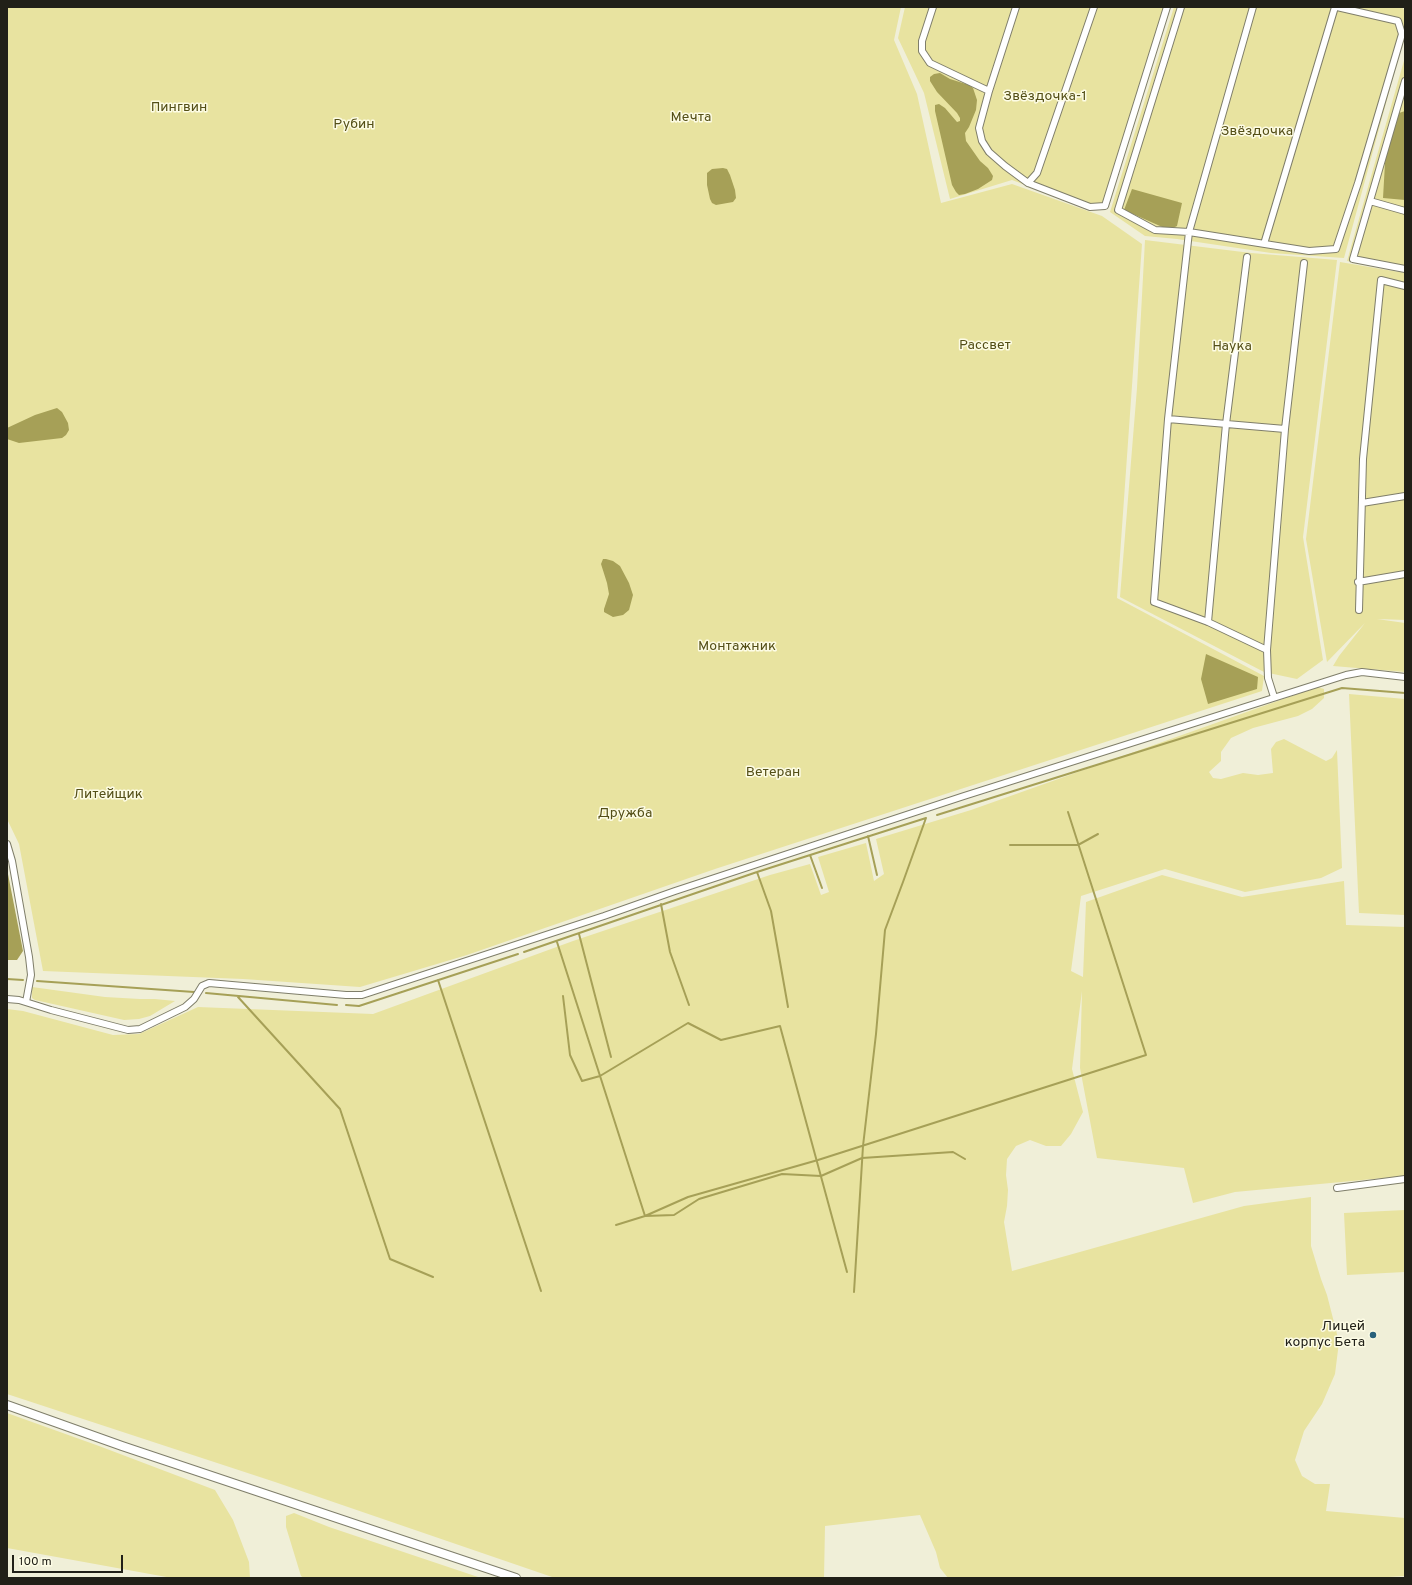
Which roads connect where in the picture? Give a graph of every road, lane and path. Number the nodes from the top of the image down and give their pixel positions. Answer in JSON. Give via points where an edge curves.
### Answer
{"nodes":[{"id":1,"x":933,"y":7,"type":"edge"},
{"id":2,"x":1016,"y":7,"type":"edge"},
{"id":3,"x":1094,"y":7,"type":"edge"},
{"id":4,"x":1167,"y":7,"type":"edge"},
{"id":5,"x":1181,"y":7,"type":"edge"},
{"id":6,"x":1253,"y":7,"type":"edge"},
{"id":7,"x":1336,"y":7,"type":"edge"},
{"id":8,"x":1405,"y":80,"type":"edge"},
{"id":9,"x":989,"y":91,"type":"junction"},
{"id":10,"x":1028,"y":183,"type":"junction"},
{"id":11,"x":1370,"y":201,"type":"junction"},
{"id":12,"x":1405,"y":211,"type":"edge"},
{"id":13,"x":1189,"y":232,"type":"junction"},
{"id":14,"x":1264,"y":244,"type":"junction"},
{"id":15,"x":1247,"y":257,"type":"dead end"},
{"id":16,"x":1304,"y":264,"type":"dead end"},
{"id":17,"x":1405,"y":269,"type":"edge"},
{"id":18,"x":1405,"y":286,"type":"edge"},
{"id":19,"x":1168,"y":419,"type":"junction"},
{"id":20,"x":1226,"y":424,"type":"junction"},
{"id":21,"x":1286,"y":429,"type":"junction"},
{"id":22,"x":1405,"y":496,"type":"edge"},
{"id":23,"x":1362,"y":503,"type":"junction"},
{"id":24,"x":1405,"y":574,"type":"edge"},
{"id":25,"x":1358,"y":582,"type":"junction"},
{"id":26,"x":1359,"y":610,"type":"dead end"},
{"id":27,"x":1208,"y":622,"type":"junction"},
{"id":28,"x":1267,"y":650,"type":"junction"},
{"id":29,"x":1405,"y":677,"type":"edge"},
{"id":30,"x":1274,"y":697,"type":"junction"},
{"id":31,"x":7,"y":844,"type":"edge"},
{"id":32,"x":7,"y":999,"type":"edge"},
{"id":33,"x":26,"y":1002,"type":"junction"},
{"id":34,"x":1405,"y":1179,"type":"edge"},
{"id":35,"x":1337,"y":1188,"type":"dead end"},
{"id":36,"x":7,"y":1405,"type":"edge"},
{"id":37,"x":516,"y":1578,"type":"edge"}],
"edges":[{"from":1,"to":9,"type":"street","via":[[922,41],[922,51],[930,63]]},
{"from":2,"to":9,"type":"street"},
{"from":3,"to":10,"type":"street","via":[[1036,173]]},
{"from":4,"to":10,"type":"street","via":[[1105,206],[1090,207]]},
{"from":5,"to":13,"type":"street","via":[[1118,210],[1155,230]]},
{"from":6,"to":13,"type":"street"},
{"from":7,"to":14,"type":"street"},
{"from":7,"to":14,"type":"street","via":[[1398,21],[1402,34],[1358,183],[1336,249],[1309,251]]},
{"from":8,"to":11,"type":"street"},
{"from":9,"to":10,"type":"street","via":[[979,128],[982,141],[989,152],[1004,166]]},
{"from":11,"to":12,"type":"street"},
{"from":11,"to":17,"type":"street","via":[[1353,259]]},
{"from":13,"to":14,"type":"street"},
{"from":13,"to":19,"type":"street"},
{"from":15,"to":20,"type":"street"},
{"from":16,"to":21,"type":"street"},
{"from":18,"to":23,"type":"street","via":[[1380,280],[1363,459]]},
{"from":19,"to":20,"type":"street"},
{"from":19,"to":27,"type":"street","via":[[1154,602]]},
{"from":20,"to":21,"type":"street"},
{"from":20,"to":27,"type":"street"},
{"from":21,"to":28,"type":"street"},
{"from":22,"to":23,"type":"street"},
{"from":23,"to":25,"type":"street"},
{"from":24,"to":25,"type":"street"},
{"from":25,"to":26,"type":"street"},
{"from":27,"to":28,"type":"street"},
{"from":28,"to":30,"type":"street","via":[[1268,678]]},
{"from":29,"to":30,"type":"street","via":[[1362,672]]},
{"from":30,"to":33,"type":"street","via":[[362,994],[346,995],[209,983],[202,986],[185,1007],[140,1029],[128,1030]]},
{"from":31,"to":33,"type":"street","via":[[30,957],[31,975]]},
{"from":32,"to":33,"type":"street"},
{"from":34,"to":35,"type":"street"},
{"from":36,"to":37,"type":"street"}]}
